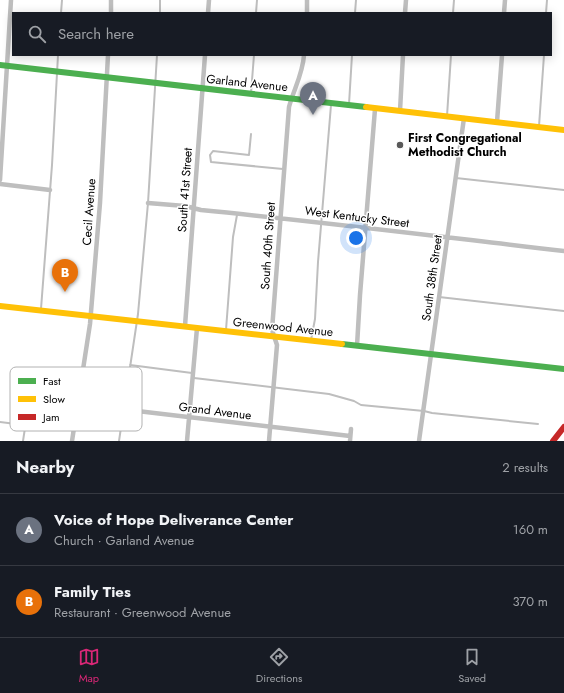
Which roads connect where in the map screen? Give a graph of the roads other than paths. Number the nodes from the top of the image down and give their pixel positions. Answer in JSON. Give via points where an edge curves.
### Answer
{"nodes":[{"id":1,"x":11,"y":0,"type":"edge"},
{"id":2,"x":62,"y":0,"type":"edge"},
{"id":3,"x":112,"y":0,"type":"edge"},
{"id":4,"x":160,"y":0,"type":"edge"},
{"id":5,"x":208,"y":0,"type":"edge"},
{"id":6,"x":257,"y":0,"type":"edge"},
{"id":7,"x":307,"y":0,"type":"edge"},
{"id":8,"x":356,"y":0,"type":"edge"},
{"id":9,"x":406,"y":0,"type":"edge"},
{"id":10,"x":454,"y":0,"type":"edge"},
{"id":11,"x":505,"y":0,"type":"edge"},
{"id":12,"x":547,"y":0,"type":"edge"},
{"id":13,"x":61,"y":12,"type":"edge"},
{"id":14,"x":110,"y":12,"type":"edge"},
{"id":15,"x":160,"y":12,"type":"edge"},
{"id":16,"x":208,"y":12,"type":"edge"},
{"id":17,"x":256,"y":12,"type":"edge"},
{"id":18,"x":307,"y":12,"type":"edge"},
{"id":19,"x":356,"y":12,"type":"edge"},
{"id":20,"x":405,"y":12,"type":"edge"},
{"id":21,"x":453,"y":12,"type":"edge"},
{"id":22,"x":504,"y":12,"type":"edge"},
{"id":23,"x":546,"y":12,"type":"edge"},
{"id":24,"x":58,"y":56,"type":"edge"},
{"id":25,"x":108,"y":56,"type":"edge"},
{"id":26,"x":157,"y":56,"type":"edge"},
{"id":27,"x":205,"y":56,"type":"edge"},
{"id":28,"x":254,"y":56,"type":"edge"},
{"id":29,"x":304,"y":56,"type":"edge"},
{"id":30,"x":352,"y":56,"type":"edge"},
{"id":31,"x":403,"y":56,"type":"edge"},
{"id":32,"x":451,"y":56,"type":"edge"},
{"id":33,"x":502,"y":56,"type":"edge"},
{"id":34,"x":544,"y":56,"type":"edge"},
{"id":35,"x":0,"y":66,"type":"edge"},
{"id":36,"x":7,"y":66,"type":"junction"},
{"id":37,"x":58,"y":72,"type":"junction"},
{"id":38,"x":106,"y":78,"type":"junction"},
{"id":39,"x":156,"y":83,"type":"junction"},
{"id":40,"x":203,"y":89,"type":"junction"},
{"id":41,"x":251,"y":94,"type":"junction"},
{"id":42,"x":291,"y":99,"type":"junction"},
{"id":43,"x":331,"y":103,"type":"junction"},
{"id":44,"x":349,"y":105,"type":"junction"},
{"id":45,"x":375,"y":109,"type":"junction"},
{"id":46,"x":400,"y":111,"type":"junction"},
{"id":47,"x":447,"y":116,"type":"junction"},
{"id":48,"x":464,"y":118,"type":"junction"},
{"id":49,"x":497,"y":122,"type":"junction"},
{"id":50,"x":539,"y":127,"type":"junction"},
{"id":51,"x":564,"y":130,"type":"edge"},
{"id":52,"x":251,"y":134,"type":"dead end"},
{"id":53,"x":284,"y":169,"type":"junction"},
{"id":54,"x":456,"y":178,"type":"junction"},
{"id":55,"x":0,"y":180,"type":"edge"},
{"id":56,"x":0,"y":184,"type":"edge"},
{"id":57,"x":50,"y":190,"type":"junction"},
{"id":58,"x":564,"y":190,"type":"edge"},
{"id":59,"x":148,"y":203,"type":"junction"},
{"id":60,"x":194,"y":209,"type":"junction"},
{"id":61,"x":237,"y":214,"type":"junction"},
{"id":62,"x":280,"y":219,"type":"junction"},
{"id":63,"x":321,"y":222,"type":"junction"},
{"id":64,"x":365,"y":228,"type":"junction"},
{"id":65,"x":448,"y":238,"type":"junction"},
{"id":66,"x":564,"y":251,"type":"edge"},
{"id":67,"x":439,"y":297,"type":"junction"},
{"id":68,"x":0,"y":306,"type":"edge"},
{"id":69,"x":41,"y":310,"type":"junction"},
{"id":70,"x":564,"y":311,"type":"edge"},
{"id":71,"x":90,"y":316,"type":"junction"},
{"id":72,"x":136,"y":321,"type":"junction"},
{"id":73,"x":185,"y":326,"type":"junction"},
{"id":74,"x":197,"y":328,"type":"junction"},
{"id":75,"x":226,"y":331,"type":"junction"},
{"id":76,"x":274,"y":337,"type":"junction"},
{"id":77,"x":311,"y":341,"type":"junction"},
{"id":78,"x":357,"y":346,"type":"junction"},
{"id":79,"x":431,"y":354,"type":"junction"},
{"id":80,"x":130,"y":365,"type":"joint"},
{"id":81,"x":83,"y":367,"type":"edge"},
{"id":82,"x":141,"y":367,"type":"edge"},
{"id":83,"x":142,"y":367,"type":"edge"},
{"id":84,"x":564,"y":369,"type":"edge"},
{"id":85,"x":192,"y":376,"type":"junction"},
{"id":86,"x":273,"y":388,"type":"junction"},
{"id":87,"x":424,"y":411,"type":"junction"},
{"id":88,"x":142,"y":412,"type":"edge"},
{"id":89,"x":189,"y":418,"type":"junction"},
{"id":90,"x":0,"y":422,"type":"edge"},
{"id":91,"x":10,"y":423,"type":"edge"},
{"id":92,"x":538,"y":424,"type":"dead end"},
{"id":93,"x":564,"y":427,"type":"edge"},
{"id":94,"x":270,"y":428,"type":"junction"},
{"id":95,"x":351,"y":429,"type":"dead end"},
{"id":96,"x":25,"y":431,"type":"edge"},
{"id":97,"x":74,"y":431,"type":"edge"},
{"id":98,"x":120,"y":431,"type":"edge"},
{"id":99,"x":350,"y":439,"type":"edge"},
{"id":100,"x":23,"y":441,"type":"edge"},
{"id":101,"x":72,"y":441,"type":"edge"},
{"id":102,"x":118,"y":441,"type":"edge"},
{"id":103,"x":187,"y":441,"type":"edge"},
{"id":104,"x":269,"y":441,"type":"edge"},
{"id":105,"x":419,"y":441,"type":"edge"},
{"id":106,"x":553,"y":441,"type":"edge"}],
"edges":[{"from":1,"to":36,"type":"street"},
{"from":2,"to":13,"type":"lane"},
{"from":3,"to":14,"type":"street"},
{"from":4,"to":15,"type":"lane"},
{"from":5,"to":16,"type":"street"},
{"from":6,"to":17,"type":"lane"},
{"from":7,"to":18,"type":"street"},
{"from":8,"to":19,"type":"lane"},
{"from":9,"to":20,"type":"street"},
{"from":10,"to":21,"type":"lane"},
{"from":11,"to":22,"type":"street"},
{"from":12,"to":23,"type":"lane"},
{"from":24,"to":37,"type":"lane"},
{"from":25,"to":38,"type":"street","name":"Cecil Avenue"},
{"from":26,"to":39,"type":"lane"},
{"from":27,"to":40,"type":"street","name":"South 41st Street"},
{"from":28,"to":41,"type":"lane"},
{"from":29,"to":42,"type":"street","name":"South 40th Street","via":[[303,67]]},
{"from":30,"to":44,"type":"lane"},
{"from":31,"to":46,"type":"street"},
{"from":32,"to":47,"type":"lane"},
{"from":33,"to":49,"type":"street"},
{"from":34,"to":50,"type":"lane"},
{"from":35,"to":36,"type":"main road","name":"Garland Avenue"},
{"from":36,"to":37,"type":"main road","name":"Garland Avenue"},
{"from":36,"to":55,"type":"street"},
{"from":37,"to":38,"type":"main road","name":"Garland Avenue"},
{"from":37,"to":57,"type":"lane"},
{"from":38,"to":39,"type":"main road","name":"Garland Avenue"},
{"from":38,"to":71,"type":"street","name":"Cecil Avenue","via":[[100,203]]},
{"from":39,"to":40,"type":"main road","name":"Garland Avenue"},
{"from":39,"to":59,"type":"lane"},
{"from":40,"to":41,"type":"main road","name":"Garland Avenue"},
{"from":40,"to":60,"type":"street","name":"South 41st Street"},
{"from":41,"to":42,"type":"main road","name":"Garland Avenue"},
{"from":42,"to":43,"type":"main road","name":"Garland Avenue"},
{"from":42,"to":53,"type":"street","name":"South 40th Street"},
{"from":43,"to":44,"type":"main road","name":"Garland Avenue"},
{"from":43,"to":63,"type":"lane"},
{"from":44,"to":45,"type":"main road","name":"Garland Avenue"},
{"from":45,"to":46,"type":"main road","name":"Garland Avenue"},
{"from":45,"to":64,"type":"street"},
{"from":46,"to":47,"type":"main road","name":"Garland Avenue"},
{"from":47,"to":48,"type":"main road","name":"Garland Avenue"},
{"from":48,"to":49,"type":"main road","name":"Garland Avenue"},
{"from":48,"to":54,"type":"street","name":"South 38th Street"},
{"from":49,"to":50,"type":"main road","name":"Garland Avenue"},
{"from":50,"to":51,"type":"main road","name":"Garland Avenue"},
{"from":52,"to":53,"type":"lane","via":[[249,155],[213,150],[210,155],[211,162]]},
{"from":53,"to":62,"type":"street","name":"South 40th Street"},
{"from":54,"to":58,"type":"lane"},
{"from":54,"to":65,"type":"street","name":"South 38th Street"},
{"from":56,"to":57,"type":"street"},
{"from":57,"to":69,"type":"lane"},
{"from":59,"to":60,"type":"street","name":"West Kentucky Street"},
{"from":59,"to":72,"type":"lane"},
{"from":60,"to":61,"type":"street","name":"West Kentucky Street"},
{"from":60,"to":73,"type":"street","name":"South 41st Street"},
{"from":61,"to":62,"type":"street","name":"West Kentucky Street"},
{"from":61,"to":75,"type":"lane"},
{"from":62,"to":63,"type":"street","name":"West Kentucky Street"},
{"from":62,"to":76,"type":"street","name":"South 40th Street","via":[[272,330]]},
{"from":63,"to":64,"type":"street","name":"West Kentucky Street"},
{"from":63,"to":77,"type":"lane","via":[[315,319]]},
{"from":64,"to":65,"type":"street","name":"West Kentucky Street"},
{"from":64,"to":78,"type":"street"},
{"from":65,"to":66,"type":"street","name":"West Kentucky Street"},
{"from":65,"to":67,"type":"street","name":"South 38th Street"},
{"from":67,"to":70,"type":"lane"},
{"from":67,"to":79,"type":"street","name":"South 38th Street"},
{"from":68,"to":69,"type":"main road","name":"Greenwood Avenue"},
{"from":69,"to":71,"type":"main road","name":"Greenwood Avenue"},
{"from":71,"to":72,"type":"main road","name":"Greenwood Avenue"},
{"from":71,"to":81,"type":"street","name":"Cecil Avenue"},
{"from":72,"to":73,"type":"main road","name":"Greenwood Avenue"},
{"from":72,"to":80,"type":"lane"},
{"from":73,"to":74,"type":"main road","name":"Greenwood Avenue"},
{"from":74,"to":75,"type":"main road","name":"Greenwood Avenue"},
{"from":74,"to":85,"type":"street"},
{"from":75,"to":76,"type":"main road","name":"Greenwood Avenue"},
{"from":76,"to":77,"type":"main road","name":"Greenwood Avenue"},
{"from":76,"to":86,"type":"street","name":"South 40th Street","via":[[277,344]]},
{"from":77,"to":78,"type":"main road","name":"Greenwood Avenue"},
{"from":78,"to":79,"type":"main road","name":"Greenwood Avenue"},
{"from":79,"to":84,"type":"main road","name":"Greenwood Avenue"},
{"from":79,"to":87,"type":"street","name":"South 38th Street"},
{"from":80,"to":82,"type":"lane"},
{"from":83,"to":85,"type":"lane"},
{"from":85,"to":86,"type":"lane"},
{"from":85,"to":89,"type":"street"},
{"from":86,"to":87,"type":"lane","via":[[329,394],[361,405]]},
{"from":86,"to":94,"type":"street","name":"South 40th Street"},
{"from":87,"to":92,"type":"lane"},
{"from":87,"to":105,"type":"street","name":"South 38th Street"},
{"from":88,"to":89,"type":"street","name":"Grand Avenue"},
{"from":89,"to":94,"type":"street","name":"Grand Avenue"},
{"from":89,"to":103,"type":"street"},
{"from":90,"to":91,"type":"lane"},
{"from":93,"to":106,"type":"main road"},
{"from":94,"to":99,"type":"street","name":"Grand Avenue"},
{"from":94,"to":104,"type":"street","name":"South 40th Street"},
{"from":95,"to":99,"type":"street"},
{"from":96,"to":100,"type":"lane"},
{"from":97,"to":101,"type":"street","name":"Cecil Avenue"},
{"from":98,"to":102,"type":"lane"}]}
